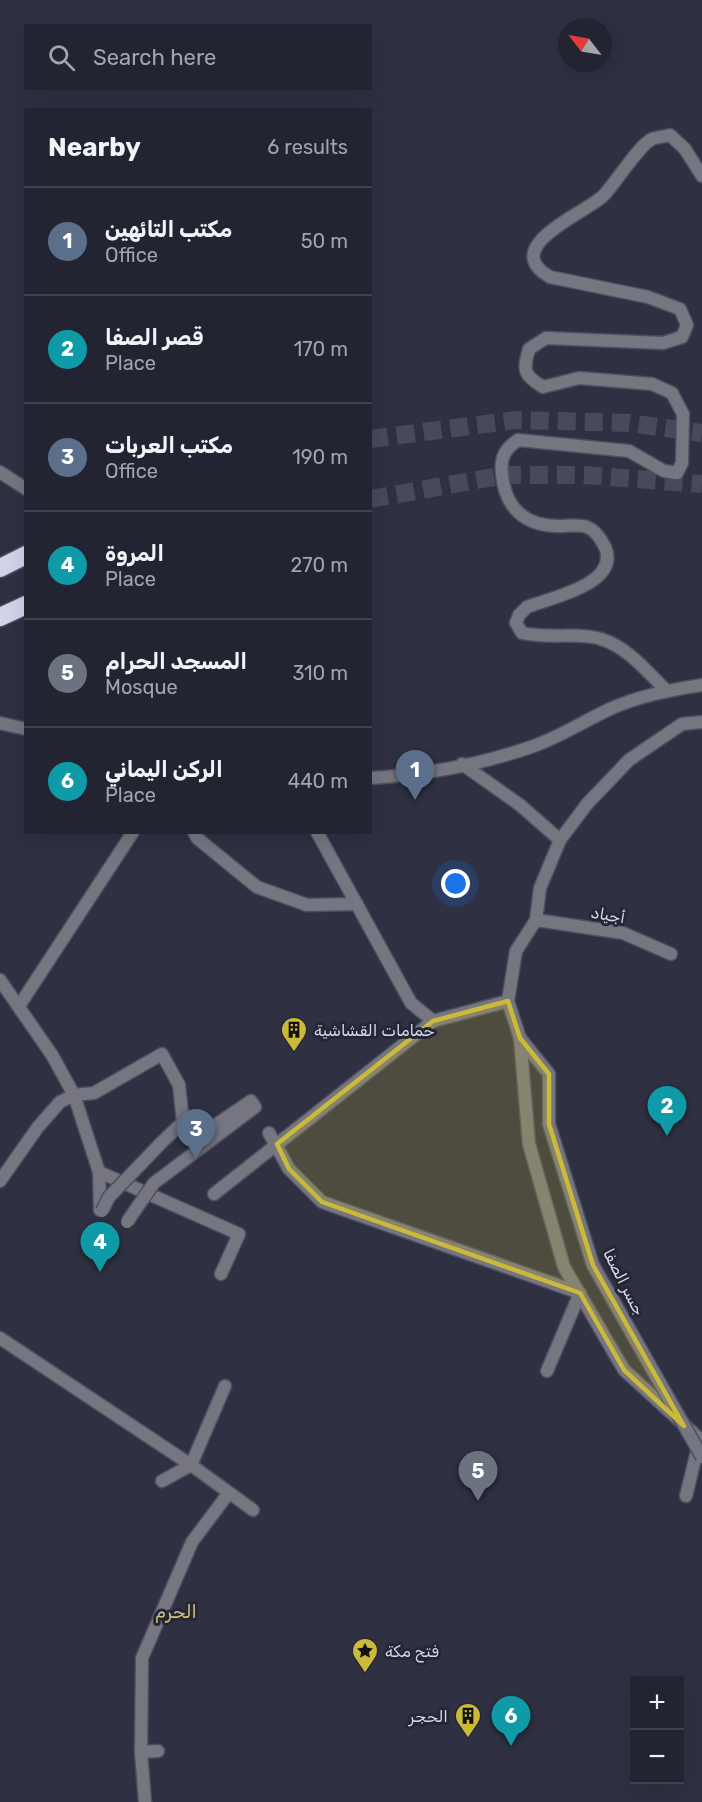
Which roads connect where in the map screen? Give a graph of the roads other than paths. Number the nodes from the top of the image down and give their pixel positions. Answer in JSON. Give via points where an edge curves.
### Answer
{"nodes":[{"id":1,"x":702,"y":176,"type":"edge"},
{"id":2,"x":0,"y":472,"type":"edge"},
{"id":3,"x":24,"y":488,"type":"edge"},
{"id":4,"x":24,"y":556,"type":"edge"},
{"id":5,"x":0,"y":568,"type":"edge"},
{"id":6,"x":24,"y":606,"type":"edge"},
{"id":7,"x":0,"y":617,"type":"edge"},
{"id":8,"x":702,"y":685,"type":"edge"},
{"id":9,"x":667,"y":691,"type":"junction"},
{"id":10,"x":702,"y":722,"type":"edge"},
{"id":11,"x":0,"y":723,"type":"edge"},
{"id":12,"x":24,"y":729,"type":"edge"},
{"id":13,"x":462,"y":765,"type":"junction"},
{"id":14,"x":372,"y":778,"type":"edge"},
{"id":15,"x":132,"y":834,"type":"edge"},
{"id":16,"x":195,"y":834,"type":"edge"},
{"id":17,"x":318,"y":834,"type":"edge"},
{"id":18,"x":560,"y":840,"type":"junction"},
{"id":19,"x":357,"y":904,"type":"junction"},
{"id":20,"x":536,"y":920,"type":"junction"},
{"id":21,"x":671,"y":954,"type":"dead end"},
{"id":22,"x":0,"y":980,"type":"edge"},
{"id":23,"x":508,"y":1001,"type":"junction"},
{"id":24,"x":19,"y":1006,"type":"junction"},
{"id":25,"x":433,"y":1021,"type":"junction"},
{"id":26,"x":519,"y":1038,"type":"junction"},
{"id":27,"x":74,"y":1095,"type":"junction"},
{"id":28,"x":183,"y":1122,"type":"junction"},
{"id":29,"x":269,"y":1133,"type":"dead end"},
{"id":30,"x":277,"y":1144,"type":"junction"},
{"id":31,"x":99,"y":1172,"type":"junction"},
{"id":32,"x":0,"y":1181,"type":"edge"},
{"id":33,"x":214,"y":1194,"type":"dead end"},
{"id":34,"x":127,"y":1222,"type":"dead end"},
{"id":35,"x":221,"y":1274,"type":"dead end"},
{"id":36,"x":580,"y":1293,"type":"junction"},
{"id":37,"x":0,"y":1338,"type":"edge"},
{"id":38,"x":547,"y":1371,"type":"dead end"},
{"id":39,"x":225,"y":1386,"type":"dead end"},
{"id":40,"x":700,"y":1450,"type":"edge"},
{"id":41,"x":191,"y":1465,"type":"junction"},
{"id":42,"x":162,"y":1481,"type":"dead end"},
{"id":43,"x":228,"y":1494,"type":"junction"},
{"id":44,"x":686,"y":1496,"type":"dead end"},
{"id":45,"x":253,"y":1510,"type":"dead end"},
{"id":46,"x":158,"y":1751,"type":"dead end"},
{"id":47,"x":141,"y":1752,"type":"junction"},
{"id":48,"x":144,"y":1802,"type":"edge"}],
"edges":[{"from":1,"to":9,"type":"street","via":[[685,149],[670,135],[650,140],[601,197],[553,226],[537,246],[535,260],[550,277],[648,297],[680,309],[687,325],[682,337],[663,343],[546,338],[529,349],[524,366],[530,379],[543,387],[579,378],[652,384],[672,393],[683,414],[682,463],[677,473],[664,471],[629,451],[518,440],[506,448],[501,462],[503,488],[528,521],[544,526],[586,527],[601,538],[608,553],[604,568],[592,584],[527,607],[516,623],[522,633],[599,638],[614,644]]},
{"from":2,"to":3,"type":"street"},
{"from":4,"to":5,"type":"highway"},
{"from":6,"to":7,"type":"highway"},
{"from":8,"to":9,"type":"street"},
{"from":9,"to":13,"type":"street","via":[[612,708],[532,747]]},
{"from":10,"to":18,"type":"street","via":[[682,724],[629,760],[586,804]]},
{"from":11,"to":12,"type":"street"},
{"from":13,"to":14,"type":"street"},
{"from":13,"to":18,"type":"street","via":[[520,805]]},
{"from":15,"to":24,"type":"street"},
{"from":16,"to":19,"type":"street","via":[[257,887],[307,905]]},
{"from":17,"to":19,"type":"street"},
{"from":18,"to":20,"type":"street","via":[[540,888]]},
{"from":19,"to":25,"type":"street","via":[[411,1003]]},
{"from":20,"to":21,"type":"street","name":"أجياد","via":[[623,933]]},
{"from":20,"to":23,"type":"street","via":[[516,951]]},
{"from":22,"to":24,"type":"street"},
{"from":23,"to":25,"type":"street"},
{"from":23,"to":26,"type":"street"},
{"from":24,"to":27,"type":"street"},
{"from":25,"to":30,"type":"street"},
{"from":26,"to":36,"type":"street","via":[[528,1144],[564,1266]]},
{"from":26,"to":40,"type":"street","name":"جسر الصفا","bridge":true,"via":[[549,1074],[549,1124],[593,1265]]},
{"from":27,"to":28,"type":"street","via":[[94,1093],[162,1054],[179,1085]]},
{"from":27,"to":31,"type":"street"},
{"from":27,"to":32,"type":"street","via":[[60,1102],[38,1126]]},
{"from":28,"to":31,"type":"street","bridge":true,"via":[[101,1211]]},
{"from":28,"to":34,"type":"street","bridge":true,"via":[[194,1139],[251,1101],[255,1107],[154,1183]]},
{"from":29,"to":30,"type":"street"},
{"from":30,"to":33,"type":"street"},
{"from":30,"to":36,"type":"street","via":[[289,1169],[322,1202]]},
{"from":31,"to":35,"type":"street","via":[[239,1234]]},
{"from":36,"to":38,"type":"street"},
{"from":36,"to":40,"type":"street","via":[[624,1370]]},
{"from":37,"to":41,"type":"street"},
{"from":39,"to":41,"type":"street"},
{"from":40,"to":44,"type":"street"},
{"from":41,"to":42,"type":"street"},
{"from":41,"to":43,"type":"street"},
{"from":43,"to":45,"type":"street"},
{"from":43,"to":47,"type":"street","via":[[192,1542],[142,1658]]},
{"from":46,"to":47,"type":"street"},
{"from":47,"to":48,"type":"street"}]}
